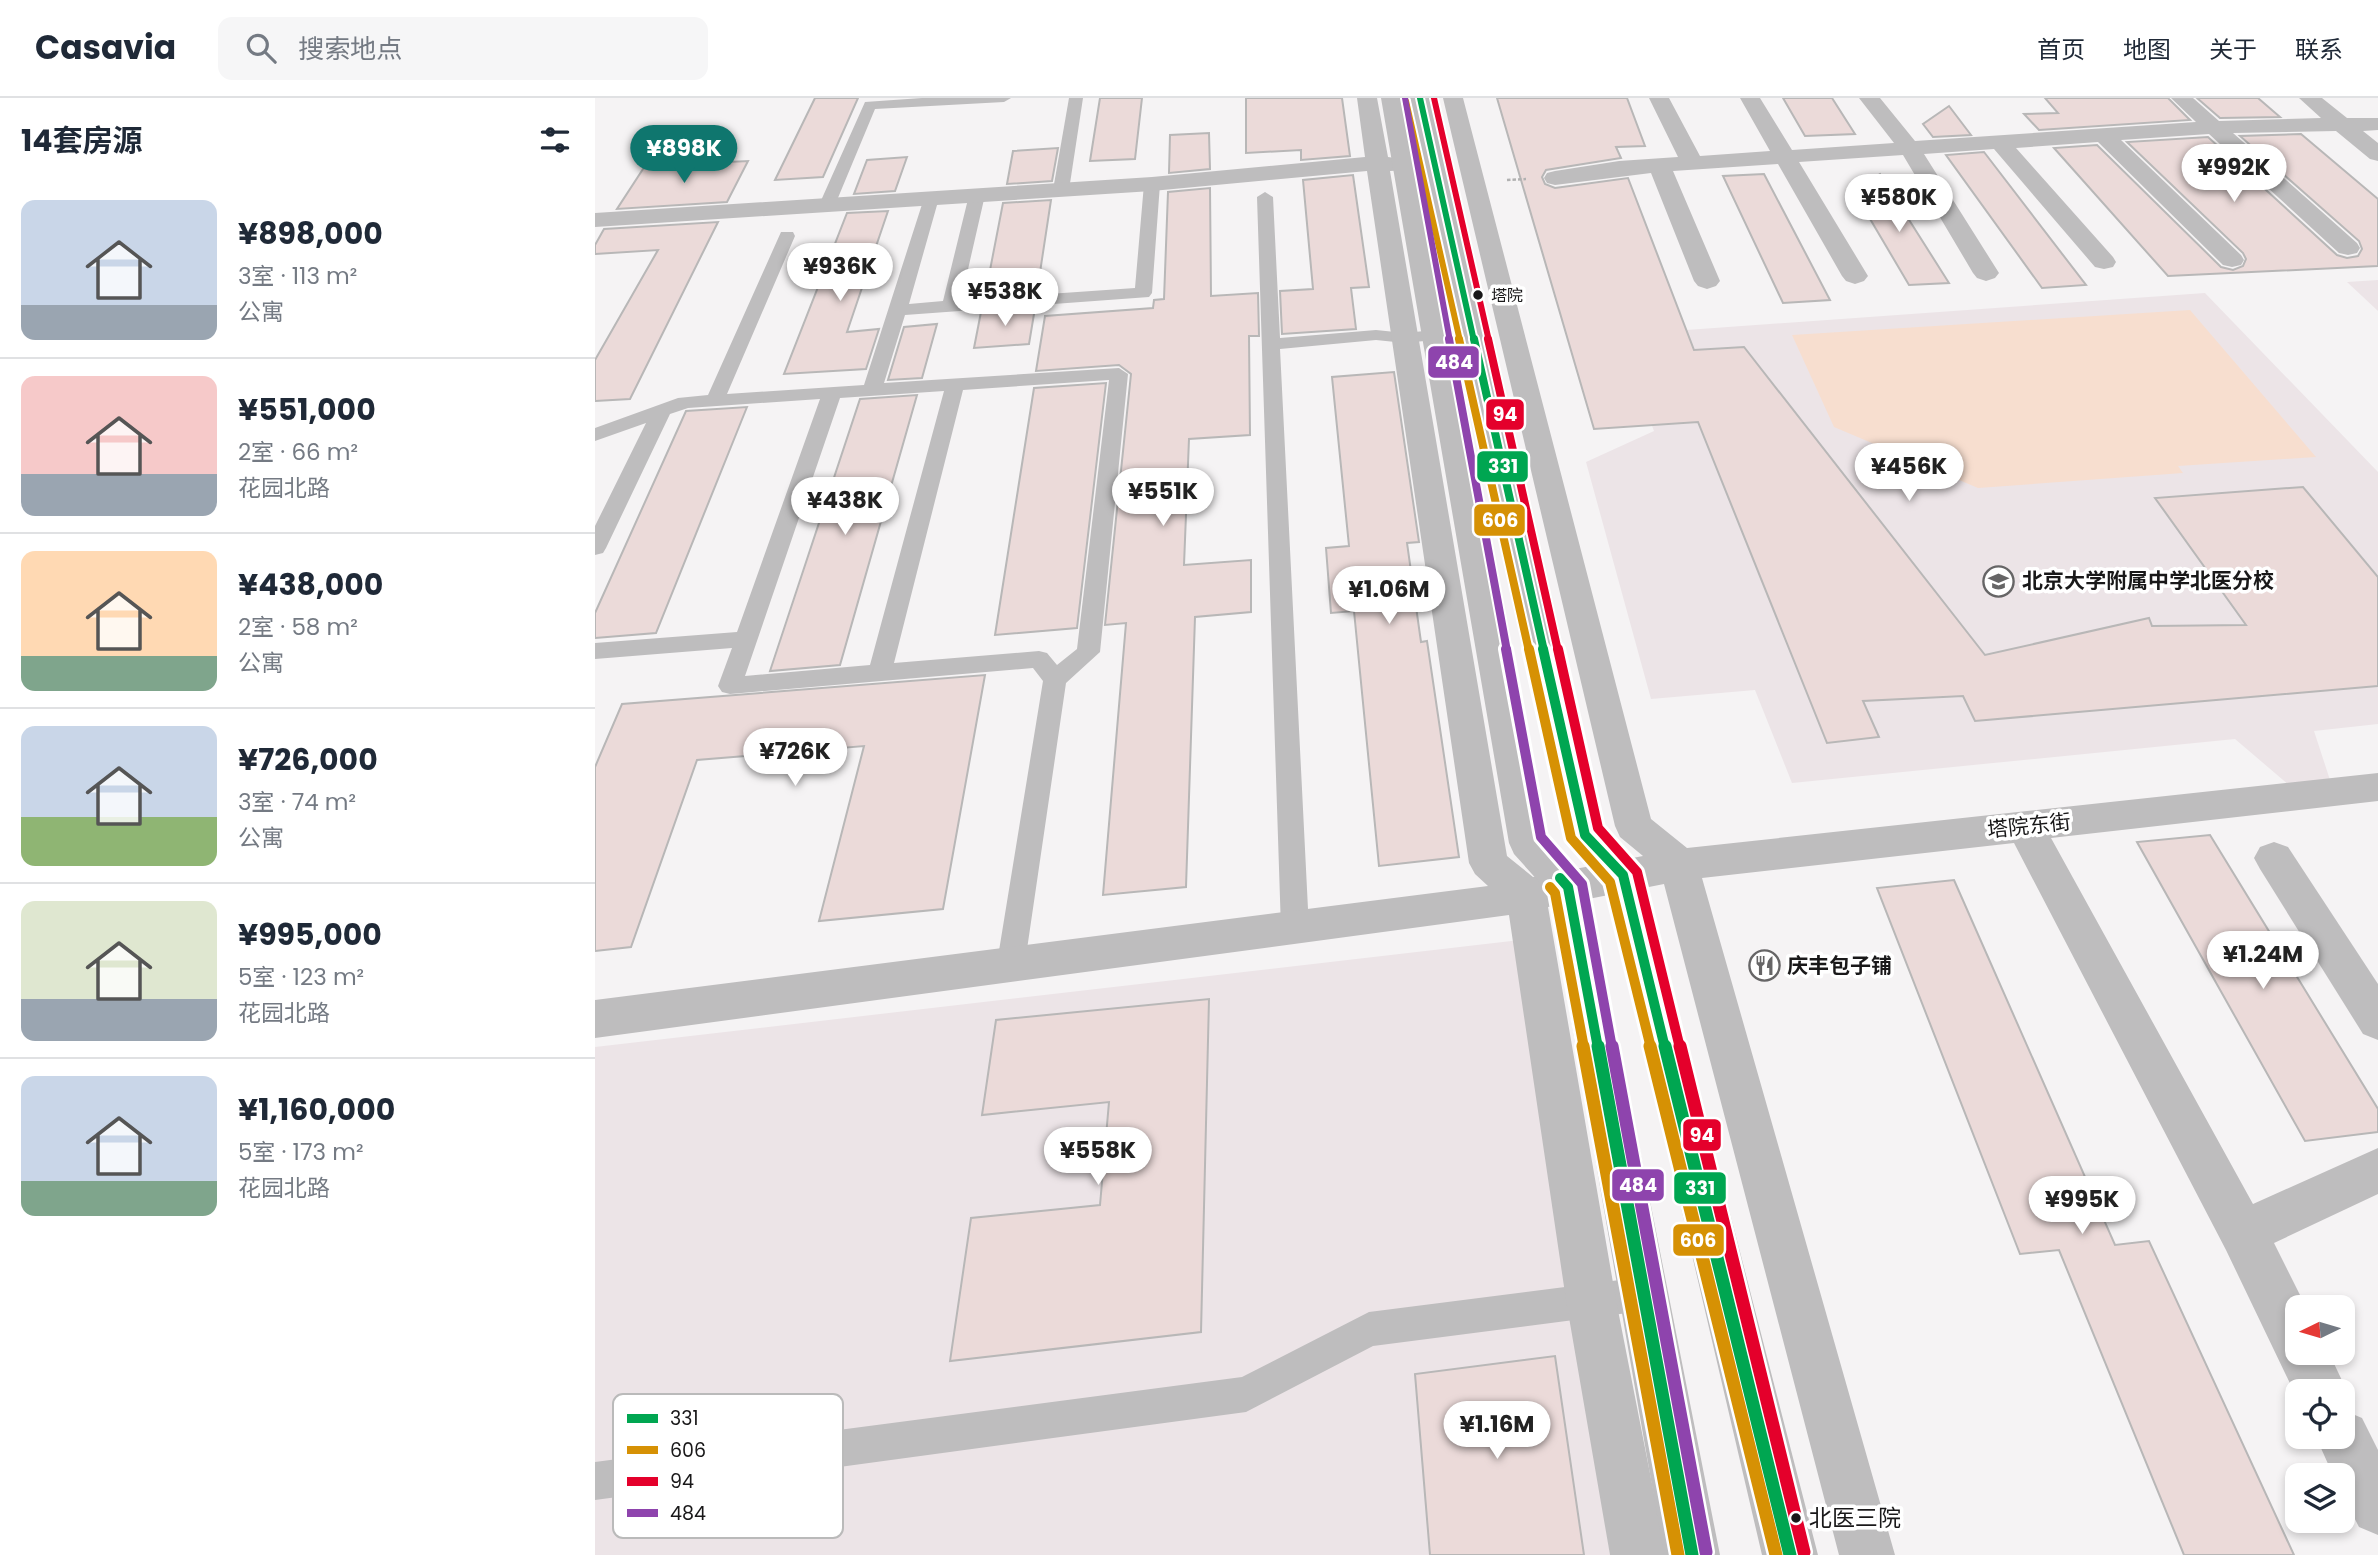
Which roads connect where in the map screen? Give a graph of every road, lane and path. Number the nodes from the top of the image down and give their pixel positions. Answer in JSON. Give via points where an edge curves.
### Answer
{"nodes":[{"id":1,"x":1004,"y":98,"type":"edge"},
{"id":2,"x":1076,"y":98,"type":"edge"},
{"id":3,"x":1367,"y":98,"type":"edge"},
{"id":4,"x":1391,"y":98,"type":"edge"},
{"id":5,"x":1420,"y":98,"type":"edge"},
{"id":6,"x":1453,"y":98,"type":"edge"},
{"id":7,"x":1659,"y":98,"type":"edge"},
{"id":8,"x":1750,"y":98,"type":"edge"},
{"id":9,"x":1869,"y":98,"type":"edge"},
{"id":10,"x":2181,"y":98,"type":"edge"},
{"id":11,"x":2309,"y":98,"type":"edge"},
{"id":12,"x":2378,"y":124,"type":"edge"},
{"id":13,"x":2342,"y":125,"type":"junction"},
{"id":14,"x":2213,"y":128,"type":"junction"},
{"id":15,"x":2105,"y":137,"type":"junction"},
{"id":16,"x":2001,"y":144,"type":"junction"},
{"id":17,"x":1910,"y":149,"type":"junction"},
{"id":18,"x":2378,"y":154,"type":"edge"},
{"id":19,"x":1786,"y":158,"type":"junction"},
{"id":20,"x":1390,"y":164,"type":"junction"},
{"id":21,"x":1693,"y":164,"type":"junction"},
{"id":22,"x":1660,"y":166,"type":"junction"},
{"id":23,"x":1555,"y":178,"type":"dead end"},
{"id":24,"x":1152,"y":184,"type":"junction"},
{"id":25,"x":1061,"y":190,"type":"junction"},
{"id":26,"x":977,"y":195,"type":"junction"},
{"id":27,"x":1265,"y":197,"type":"dead end"},
{"id":28,"x":930,"y":198,"type":"junction"},
{"id":29,"x":827,"y":205,"type":"junction"},
{"id":30,"x":595,"y":220,"type":"edge"},
{"id":31,"x":787,"y":236,"type":"dead end"},
{"id":32,"x":2348,"y":248,"type":"dead end"},
{"id":33,"x":2232,"y":260,"type":"dead end"},
{"id":34,"x":2104,"y":262,"type":"dead end"},
{"id":35,"x":1986,"y":273,"type":"dead end"},
{"id":36,"x":1856,"y":276,"type":"dead end"},
{"id":37,"x":1707,"y":281,"type":"dead end"},
{"id":38,"x":951,"y":306,"type":"junction"},
{"id":39,"x":898,"y":310,"type":"junction"},
{"id":40,"x":1420,"y":336,"type":"junction"},
{"id":41,"x":1272,"y":344,"type":"junction"},
{"id":42,"x":955,"y":385,"type":"junction"},
{"id":43,"x":872,"y":390,"type":"junction"},
{"id":44,"x":832,"y":393,"type":"junction"},
{"id":45,"x":715,"y":400,"type":"junction"},
{"id":46,"x":662,"y":411,"type":"junction"},
{"id":47,"x":595,"y":436,"type":"edge"},
{"id":48,"x":595,"y":548,"type":"edge"},
{"id":49,"x":746,"y":639,"type":"junction"},
{"id":50,"x":595,"y":650,"type":"edge"},
{"id":51,"x":880,"y":672,"type":"junction"},
{"id":52,"x":1055,"y":680,"type":"junction"},
{"id":53,"x":2378,"y":787,"type":"edge"},
{"id":54,"x":2025,"y":827,"type":"junction"},
{"id":55,"x":2274,"y":858,"type":"dead end"},
{"id":56,"x":1679,"y":865,"type":"junction"},
{"id":57,"x":1623,"y":876,"type":"junction"},
{"id":58,"x":1568,"y":887,"type":"junction"},
{"id":59,"x":1526,"y":895,"type":"junction"},
{"id":60,"x":1295,"y":929,"type":"junction"},
{"id":61,"x":1011,"y":963,"type":"junction"},
{"id":62,"x":595,"y":1019,"type":"edge"},
{"id":63,"x":2378,"y":1021,"type":"edge"},
{"id":64,"x":2378,"y":1170,"type":"edge"},
{"id":65,"x":2243,"y":1233,"type":"junction"},
{"id":66,"x":1643,"y":1294,"type":"junction"},
{"id":67,"x":1591,"y":1300,"type":"junction"},
{"id":68,"x":2285,"y":1318,"type":"edge"},
{"id":69,"x":843,"y":1448,"type":"edge"},
{"id":70,"x":2349,"y":1449,"type":"edge"},
{"id":71,"x":613,"y":1479,"type":"edge"},
{"id":72,"x":595,"y":1481,"type":"edge"},
{"id":73,"x":2378,"y":1508,"type":"edge"},
{"id":74,"x":1638,"y":1555,"type":"edge"},
{"id":75,"x":1692,"y":1555,"type":"edge"},
{"id":76,"x":1790,"y":1555,"type":"edge"},
{"id":77,"x":1867,"y":1555,"type":"edge"}],
"edges":[{"from":1,"to":29,"type":"lane","via":[[870,105]]},
{"from":2,"to":25,"type":"lane"},
{"from":3,"to":20,"type":"street"},
{"from":4,"to":20,"type":"street"},
{"from":5,"to":57,"type":"street","via":[[1585,835]]},
{"from":6,"to":56,"type":"street","via":[[1634,826]]},
{"from":7,"to":21,"type":"street"},
{"from":8,"to":19,"type":"street"},
{"from":9,"to":17,"type":"street"},
{"from":10,"to":14,"type":"street"},
{"from":11,"to":13,"type":"street"},
{"from":12,"to":13,"type":"street"},
{"from":13,"to":14,"type":"street"},
{"from":13,"to":18,"type":"street"},
{"from":14,"to":15,"type":"street"},
{"from":14,"to":32,"type":"street"},
{"from":15,"to":16,"type":"street"},
{"from":15,"to":33,"type":"street"},
{"from":16,"to":17,"type":"street"},
{"from":16,"to":34,"type":"street"},
{"from":17,"to":19,"type":"street"},
{"from":17,"to":35,"type":"street"},
{"from":19,"to":21,"type":"street"},
{"from":19,"to":36,"type":"street"},
{"from":20,"to":24,"type":"street"},
{"from":20,"to":40,"type":"street"},
{"from":21,"to":22,"type":"street"},
{"from":22,"to":23,"type":"street"},
{"from":22,"to":37,"type":"street"},
{"from":24,"to":25,"type":"street"},
{"from":24,"to":38,"type":"lane","via":[[1143,293]]},
{"from":25,"to":26,"type":"street"},
{"from":26,"to":28,"type":"street"},
{"from":26,"to":38,"type":"lane"},
{"from":27,"to":41,"type":"lane"},
{"from":28,"to":29,"type":"street"},
{"from":28,"to":39,"type":"lane"},
{"from":29,"to":30,"type":"street"},
{"from":31,"to":45,"type":"lane"},
{"from":38,"to":39,"type":"lane"},
{"from":39,"to":43,"type":"lane"},
{"from":40,"to":41,"type":"lane"},
{"from":40,"to":58,"type":"street","via":[[1528,844]]},
{"from":40,"to":59,"type":"street","via":[[1489,863]]},
{"from":41,"to":60,"type":"lane"},
{"from":42,"to":43,"type":"lane"},
{"from":42,"to":51,"type":"lane"},
{"from":42,"to":52,"type":"lane","via":[[1119,374],[1088,652]]},
{"from":43,"to":44,"type":"lane"},
{"from":44,"to":45,"type":"lane"},
{"from":44,"to":49,"type":"lane"},
{"from":45,"to":46,"type":"lane","via":[[685,402]]},
{"from":46,"to":47,"type":"lane"},
{"from":46,"to":48,"type":"lane"},
{"from":49,"to":50,"type":"lane"},
{"from":49,"to":51,"type":"lane","via":[[730,686]]},
{"from":51,"to":52,"type":"lane","via":[[1039,659]]},
{"from":52,"to":61,"type":"lane"},
{"from":53,"to":54,"type":"street","name":"塔院东街"},
{"from":54,"to":56,"type":"street","name":"塔院东街"},
{"from":54,"to":65,"type":"street"},
{"from":55,"to":63,"type":"street"},
{"from":56,"to":57,"type":"street","name":"塔院东街"},
{"from":56,"to":77,"type":"street"},
{"from":57,"to":58,"type":"street","name":"塔院东街"},
{"from":57,"to":76,"type":"street"},
{"from":58,"to":59,"type":"street","name":"塔院东街"},
{"from":58,"to":66,"type":"street"},
{"from":59,"to":60,"type":"street","name":"塔院东街"},
{"from":59,"to":67,"type":"street"},
{"from":60,"to":61,"type":"street","name":"塔院东街"},
{"from":61,"to":62,"type":"street","name":"塔院东街"},
{"from":64,"to":65,"type":"street"},
{"from":65,"to":68,"type":"street"},
{"from":66,"to":67,"type":"lane"},
{"from":66,"to":75,"type":"street"},
{"from":67,"to":69,"type":"lane","via":[[1370,1329],[1246,1394]]},
{"from":67,"to":74,"type":"street"},
{"from":70,"to":73,"type":"street"},
{"from":71,"to":72,"type":"lane"}]}
